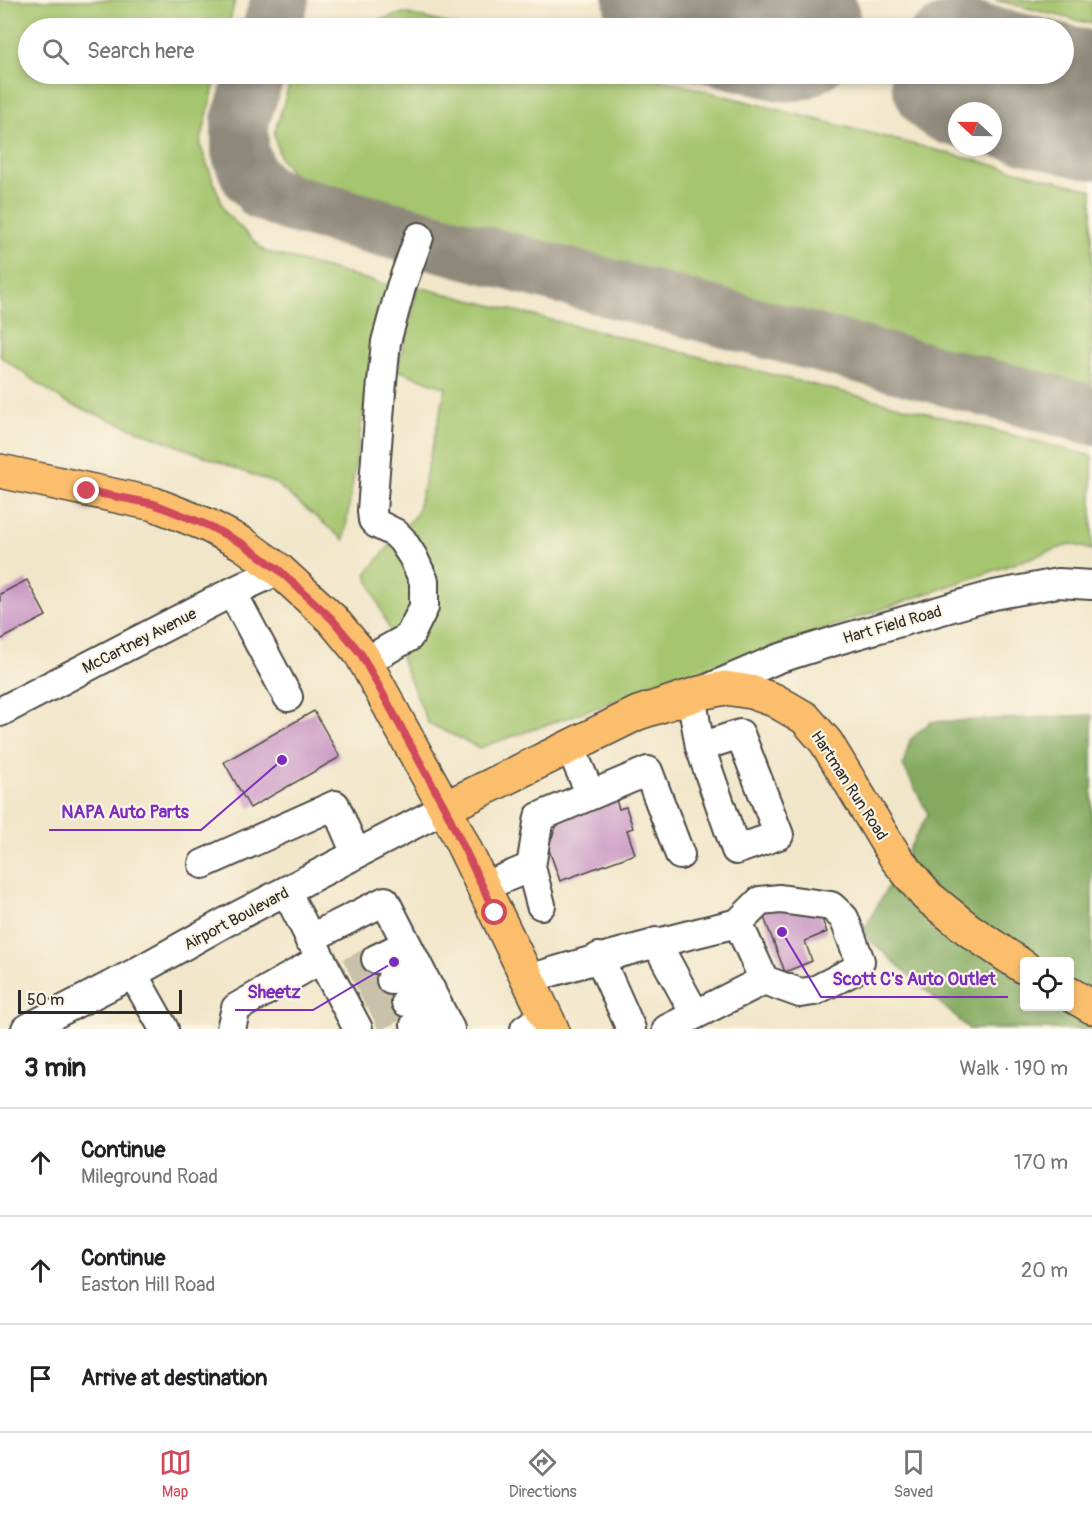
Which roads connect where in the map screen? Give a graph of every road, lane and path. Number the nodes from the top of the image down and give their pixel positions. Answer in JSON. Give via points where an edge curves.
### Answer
{"nodes":[{"id":1,"x":418,"y":237,"type":"dead end"},
{"id":2,"x":0,"y":471,"type":"edge"},
{"id":3,"x":279,"y":570,"type":"junction"},
{"id":4,"x":1092,"y":585,"type":"edge"},
{"id":5,"x":232,"y":592,"type":"junction"},
{"id":6,"x":365,"y":662,"type":"junction"},
{"id":7,"x":695,"y":694,"type":"junction"},
{"id":8,"x":288,"y":697,"type":"dead end"},
{"id":9,"x":0,"y":712,"type":"edge"},
{"id":10,"x":570,"y":747,"type":"junction"},
{"id":11,"x":700,"y":747,"type":"dead end"},
{"id":12,"x":591,"y":795,"type":"junction"},
{"id":13,"x":445,"y":808,"type":"junction"},
{"id":14,"x":356,"y":854,"type":"junction"},
{"id":15,"x":680,"y":855,"type":"dead end"},
{"id":16,"x":202,"y":864,"type":"dead end"},
{"id":17,"x":531,"y":867,"type":"junction"},
{"id":18,"x":483,"y":887,"type":"junction"},
{"id":19,"x":286,"y":891,"type":"junction"},
{"id":20,"x":541,"y":905,"type":"dead end"},
{"id":21,"x":738,"y":923,"type":"junction"},
{"id":22,"x":656,"y":942,"type":"junction"},
{"id":23,"x":412,"y":955,"type":"junction"},
{"id":24,"x":599,"y":957,"type":"junction"},
{"id":25,"x":1020,"y":964,"type":"edge"},
{"id":26,"x":133,"y":974,"type":"junction"},
{"id":27,"x":528,"y":979,"type":"junction"},
{"id":28,"x":764,"y":980,"type":"junction"},
{"id":29,"x":345,"y":991,"type":"edge"},
{"id":30,"x":1074,"y":996,"type":"edge"},
{"id":31,"x":416,"y":1000,"type":"edge"},
{"id":32,"x":1092,"y":1007,"type":"edge"},
{"id":33,"x":695,"y":1014,"type":"junction"},
{"id":34,"x":541,"y":1024,"type":"edge"},
{"id":35,"x":26,"y":1029,"type":"edge"},
{"id":36,"x":164,"y":1029,"type":"edge"},
{"id":37,"x":231,"y":1029,"type":"edge"},
{"id":38,"x":630,"y":1029,"type":"edge"},
{"id":39,"x":667,"y":1029,"type":"edge"}],
"edges":[{"from":1,"to":6,"type":"street","via":[[386,342],[372,511],[377,525],[395,533],[413,558],[424,581],[424,607],[409,637]]},
{"from":2,"to":3,"type":"main road","via":[[154,504],[243,544]]},
{"from":3,"to":5,"type":"street","name":"McCartney Avenue"},
{"from":3,"to":6,"type":"main road","via":[[332,619]]},
{"from":4,"to":7,"type":"street","name":"Hart Field Road","via":[[1058,583],[994,595],[777,659]]},
{"from":5,"to":8,"type":"street"},
{"from":5,"to":9,"type":"street","name":"McCartney Avenue"},
{"from":6,"to":13,"type":"main road"},
{"from":7,"to":10,"type":"main road","name":"Hartman Run Road","via":[[638,713]]},
{"from":7,"to":11,"type":"street"},
{"from":7,"to":25,"type":"main road","name":"Hartman Run Road","via":[[725,688],[752,692],[805,718],[826,742],[896,858],[927,896]]},
{"from":10,"to":12,"type":"street"},
{"from":10,"to":13,"type":"main road","name":"Hartman Run Road"},
{"from":12,"to":15,"type":"street","via":[[648,771]]},
{"from":12,"to":17,"type":"street","via":[[539,816]]},
{"from":13,"to":14,"type":"street","name":"Airport Boulevard"},
{"from":13,"to":18,"type":"main road"},
{"from":14,"to":16,"type":"street","via":[[335,805]]},
{"from":14,"to":19,"type":"street","name":"Airport Boulevard"},
{"from":17,"to":18,"type":"street"},
{"from":17,"to":20,"type":"street"},
{"from":18,"to":27,"type":"main road"},
{"from":19,"to":26,"type":"street","name":"Airport Boulevard"},
{"from":19,"to":29,"type":"street"},
{"from":21,"to":22,"type":"street"},
{"from":21,"to":28,"type":"street"},
{"from":21,"to":28,"type":"street","via":[[760,901],[780,899],[831,906],[844,918],[860,961],[853,971],[814,991],[800,993]]},
{"from":22,"to":24,"type":"street"},
{"from":22,"to":33,"type":"street"},
{"from":23,"to":29,"type":"street","via":[[385,901]]},
{"from":23,"to":31,"type":"street"},
{"from":23,"to":31,"type":"street"},
{"from":24,"to":27,"type":"street"},
{"from":24,"to":38,"type":"street"},
{"from":26,"to":35,"type":"street","name":"Airport Boulevard"},
{"from":26,"to":36,"type":"street"},
{"from":27,"to":34,"type":"main road"},
{"from":28,"to":33,"type":"street"},
{"from":29,"to":37,"type":"street","via":[[236,1008]]},
{"from":30,"to":32,"type":"main road"},
{"from":33,"to":39,"type":"street"}]}
